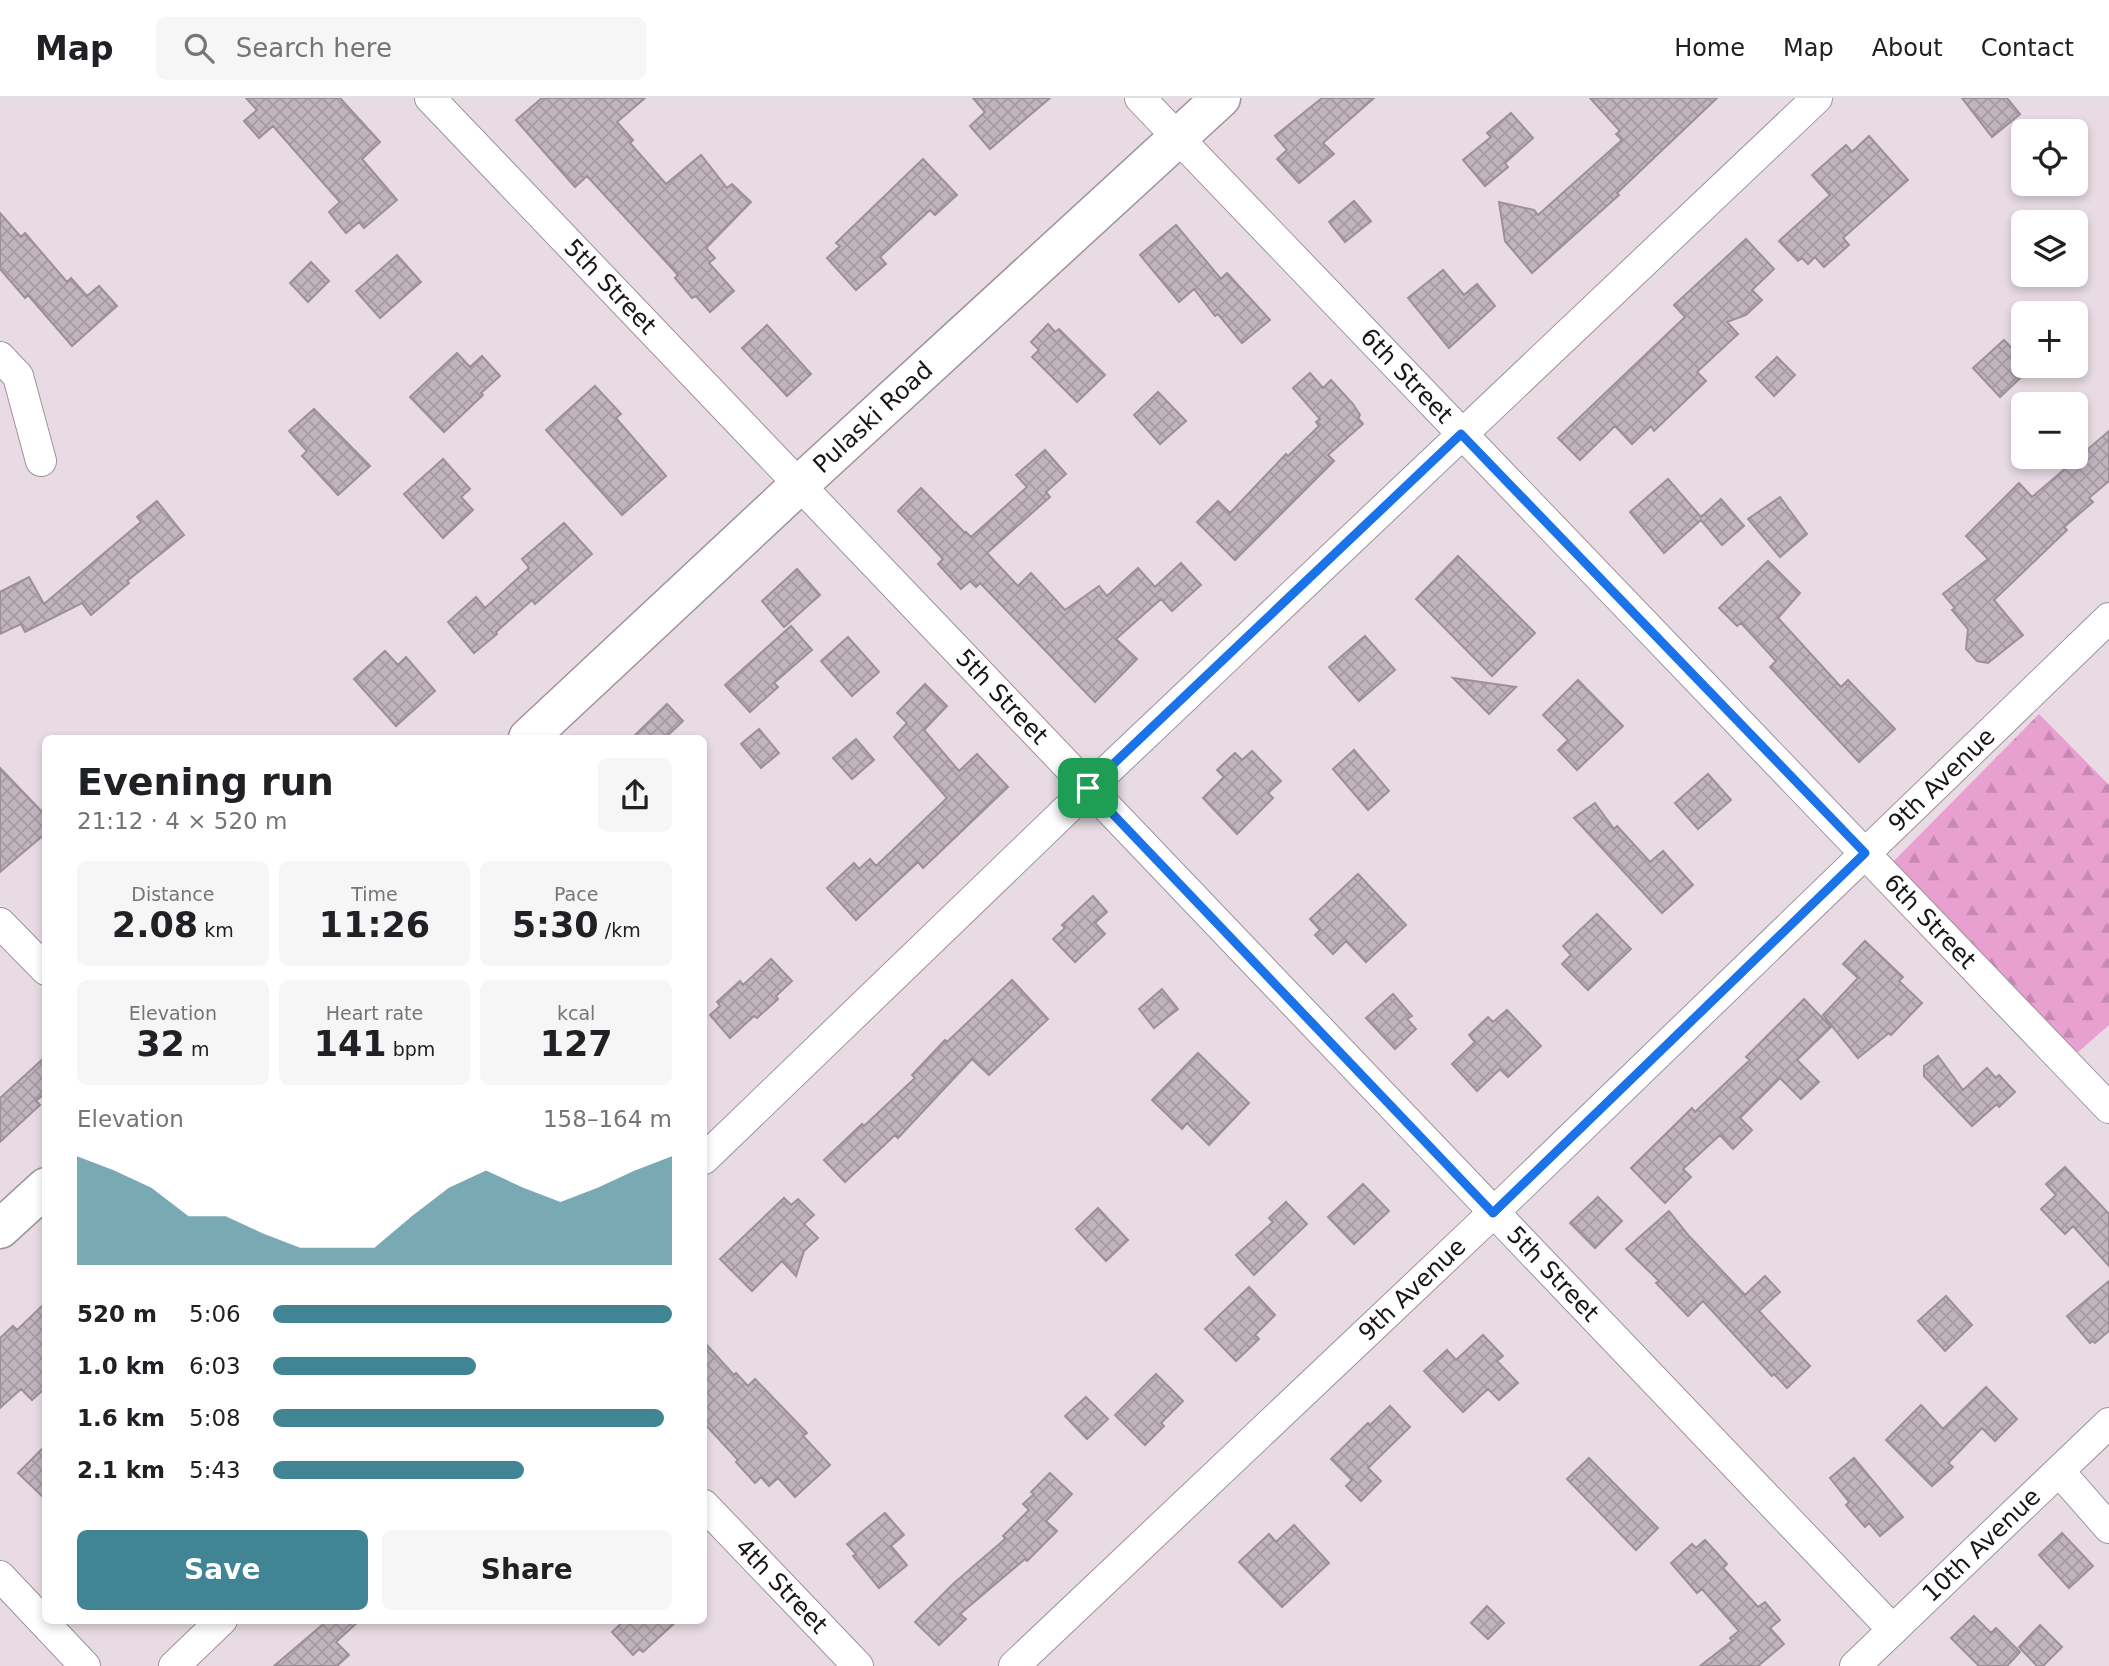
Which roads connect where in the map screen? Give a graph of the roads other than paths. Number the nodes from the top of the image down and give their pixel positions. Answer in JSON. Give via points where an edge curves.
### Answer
{"nodes":[{"id":1,"x":430,"y":98,"type":"edge"},
{"id":2,"x":1140,"y":98,"type":"edge"},
{"id":3,"x":1221,"y":98,"type":"edge"},
{"id":4,"x":1817,"y":98,"type":"edge"},
{"id":5,"x":1178,"y":138,"type":"junction"},
{"id":6,"x":0,"y":356,"type":"edge"},
{"id":7,"x":1461,"y":434,"type":"junction"},
{"id":8,"x":41,"y":461,"type":"dead end"},
{"id":9,"x":799,"y":485,"type":"junction"},
{"id":10,"x":2109,"y":618,"type":"edge"},
{"id":11,"x":531,"y":735,"type":"edge"},
{"id":12,"x":1088,"y":788,"type":"junction"},
{"id":13,"x":1865,"y":853,"type":"junction"},
{"id":14,"x":0,"y":923,"type":"edge"},
{"id":15,"x":42,"y":966,"type":"edge"},
{"id":16,"x":2109,"y":1108,"type":"edge"},
{"id":17,"x":707,"y":1155,"type":"edge"},
{"id":18,"x":42,"y":1191,"type":"edge"},
{"id":19,"x":1493,"y":1213,"type":"junction"},
{"id":20,"x":0,"y":1229,"type":"edge"},
{"id":21,"x":2109,"y":1423,"type":"edge"},
{"id":22,"x":2059,"y":1471,"type":"junction"},
{"id":23,"x":707,"y":1508,"type":"edge"},
{"id":24,"x":2109,"y":1528,"type":"edge"},
{"id":25,"x":0,"y":1576,"type":"edge"},
{"id":26,"x":42,"y":1620,"type":"edge"},
{"id":27,"x":45,"y":1624,"type":"edge"},
{"id":28,"x":218,"y":1624,"type":"edge"},
{"id":29,"x":1893,"y":1630,"type":"junction"},
{"id":30,"x":85,"y":1666,"type":"edge"},
{"id":31,"x":174,"y":1666,"type":"edge"},
{"id":32,"x":858,"y":1666,"type":"edge"},
{"id":33,"x":1014,"y":1666,"type":"edge"},
{"id":34,"x":1855,"y":1666,"type":"edge"}],
"edges":[{"from":1,"to":9,"type":"street","name":"5th Street"},
{"from":2,"to":5,"type":"street","name":"6th Street"},
{"from":3,"to":5,"type":"main road","name":"Pulaski Road"},
{"from":4,"to":7,"type":"street"},
{"from":5,"to":7,"type":"street","name":"6th Street"},
{"from":5,"to":9,"type":"main road","name":"Pulaski Road"},
{"from":6,"to":8,"type":"street","via":[[18,376]]},
{"from":7,"to":12,"type":"street"},
{"from":7,"to":13,"type":"street","name":"6th Street"},
{"from":9,"to":11,"type":"main road","name":"Pulaski Road"},
{"from":9,"to":12,"type":"street","name":"5th Street"},
{"from":10,"to":13,"type":"street","name":"9th Avenue"},
{"from":12,"to":17,"type":"street"},
{"from":12,"to":19,"type":"street","name":"5th Street"},
{"from":13,"to":16,"type":"street","name":"6th Street"},
{"from":13,"to":19,"type":"street","name":"9th Avenue"},
{"from":14,"to":15,"type":"street"},
{"from":18,"to":20,"type":"main road"},
{"from":19,"to":29,"type":"street","name":"5th Street"},
{"from":19,"to":33,"type":"street","name":"9th Avenue"},
{"from":21,"to":22,"type":"street","name":"10th Avenue"},
{"from":22,"to":24,"type":"street"},
{"from":22,"to":29,"type":"street","name":"10th Avenue"},
{"from":23,"to":32,"type":"street","name":"4th Street"},
{"from":25,"to":26,"type":"street"},
{"from":27,"to":30,"type":"street"},
{"from":28,"to":31,"type":"street"},
{"from":29,"to":34,"type":"street","name":"10th Avenue"}]}
